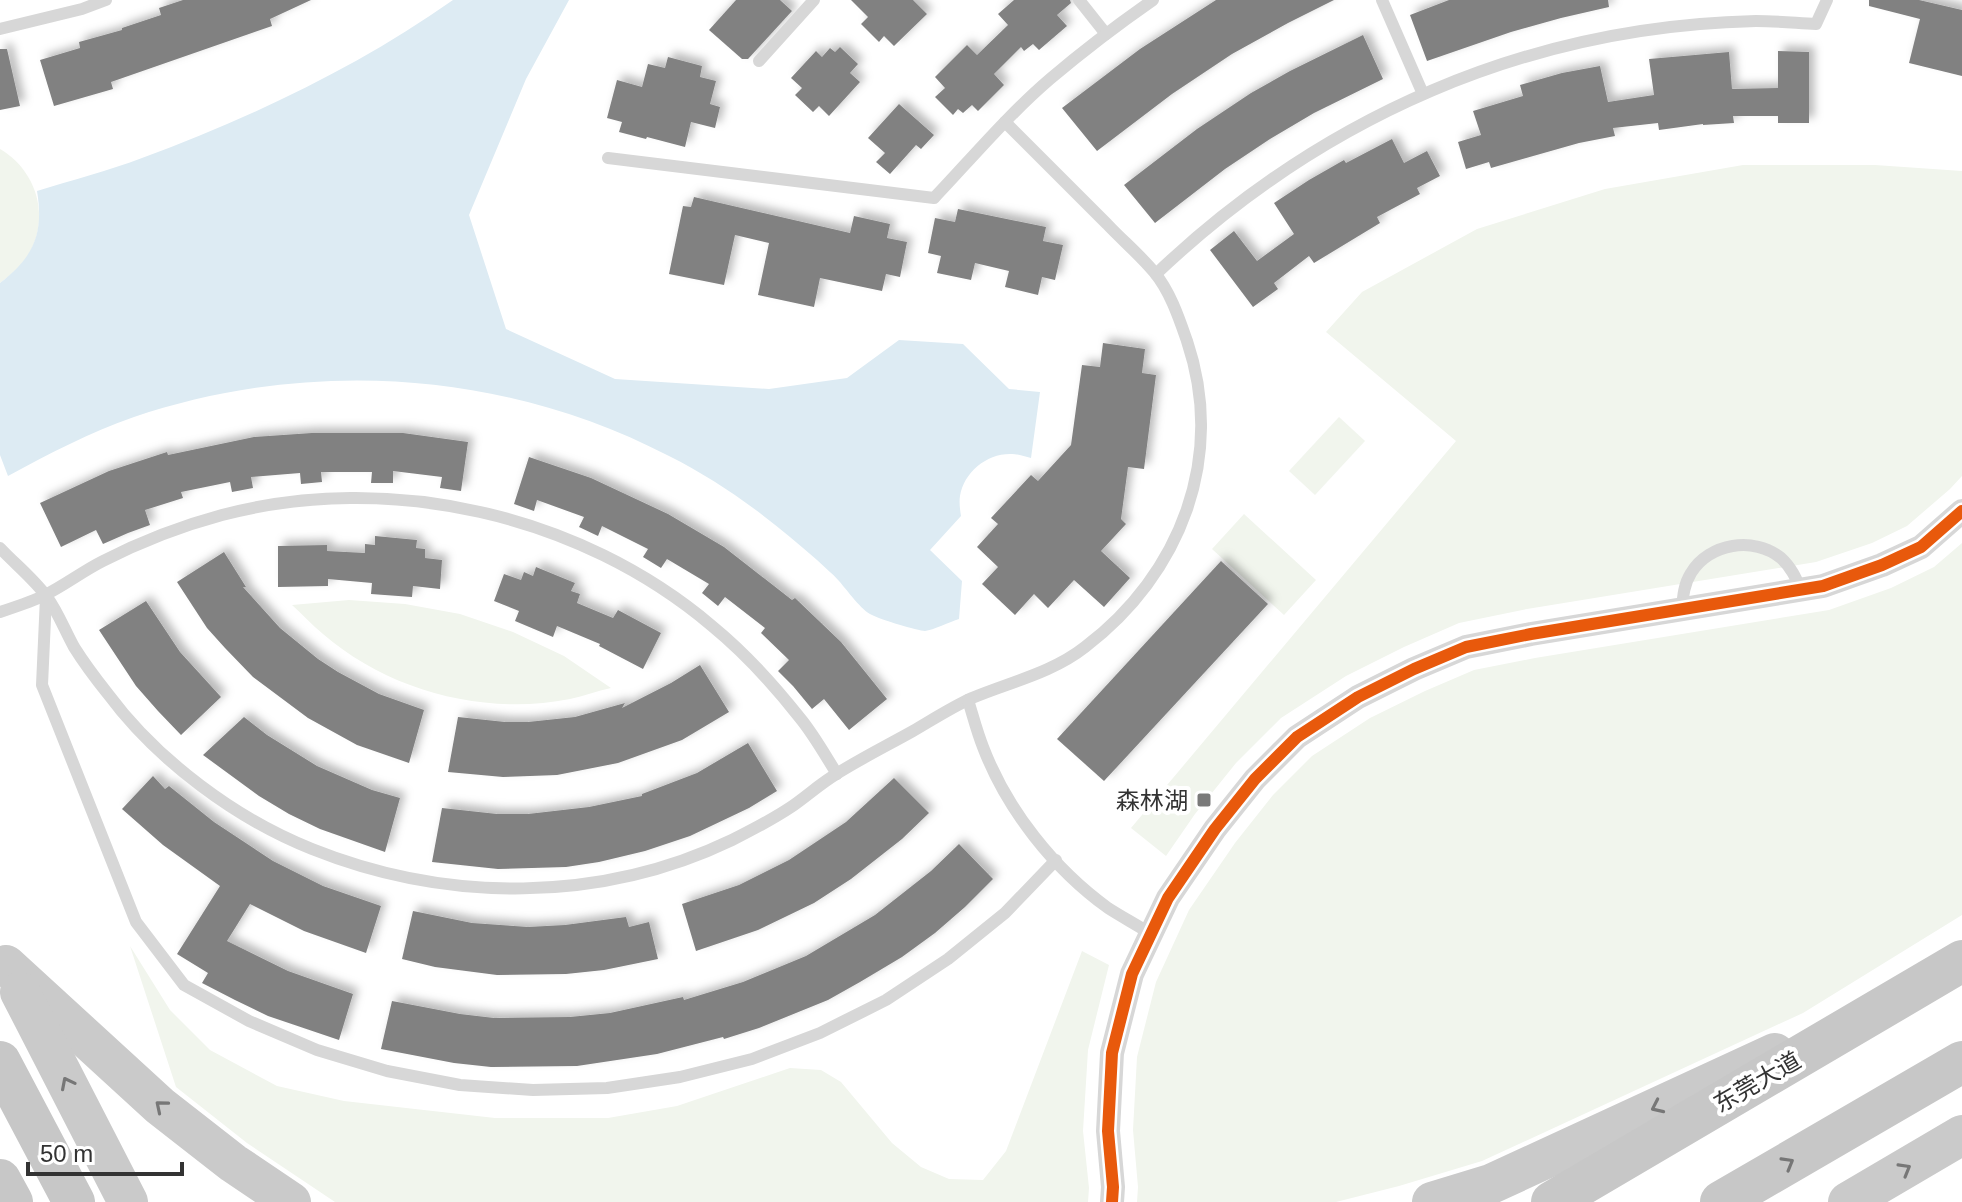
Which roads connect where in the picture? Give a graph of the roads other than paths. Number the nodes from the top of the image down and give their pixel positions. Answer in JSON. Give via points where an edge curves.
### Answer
{"nodes":[{"id":1,"x":106,"y":0,"type":"edge"},
{"id":2,"x":814,"y":0,"type":"edge"},
{"id":3,"x":1079,"y":0,"type":"edge"},
{"id":4,"x":1153,"y":0,"type":"edge"},
{"id":5,"x":1382,"y":0,"type":"edge"},
{"id":6,"x":1827,"y":0,"type":"edge"},
{"id":7,"x":0,"y":29,"type":"edge"},
{"id":8,"x":1106,"y":34,"type":"junction"},
{"id":9,"x":759,"y":61,"type":"dead end"},
{"id":10,"x":1423,"y":94,"type":"junction"},
{"id":11,"x":1005,"y":122,"type":"junction"},
{"id":12,"x":608,"y":158,"type":"dead end"},
{"id":13,"x":1156,"y":274,"type":"junction"},
{"id":14,"x":1962,"y":511,"type":"edge"},
{"id":15,"x":0,"y":548,"type":"edge"},
{"id":16,"x":1801,"y":590,"type":"junction"},
{"id":17,"x":46,"y":595,"type":"junction"},
{"id":18,"x":1682,"y":609,"type":"junction"},
{"id":19,"x":0,"y":612,"type":"edge"},
{"id":20,"x":968,"y":700,"type":"junction"},
{"id":21,"x":837,"y":774,"type":"junction"},
{"id":22,"x":1056,"y":860,"type":"junction"},
{"id":23,"x":1151,"y":934,"type":"junction"},
{"id":24,"x":3,"y":959,"type":"edge"},
{"id":25,"x":1946,"y":971,"type":"edge"},
{"id":26,"x":0,"y":1062,"type":"edge"},
{"id":27,"x":1962,"y":1062,"type":"edge"},
{"id":28,"x":1962,"y":1135,"type":"edge"},
{"id":29,"x":0,"y":1180,"type":"edge"},
{"id":30,"x":12,"y":1202,"type":"edge"},
{"id":31,"x":74,"y":1202,"type":"edge"},
{"id":32,"x":128,"y":1202,"type":"edge"},
{"id":33,"x":291,"y":1202,"type":"edge"},
{"id":34,"x":1112,"y":1202,"type":"edge"},
{"id":35,"x":1432,"y":1202,"type":"edge"},
{"id":36,"x":1552,"y":1202,"type":"edge"},
{"id":37,"x":1721,"y":1202,"type":"edge"},
{"id":38,"x":1848,"y":1202,"type":"edge"}],
"edges":[{"from":1,"to":7,"type":"lane"},
{"from":2,"to":9,"type":"lane"},
{"from":3,"to":8,"type":"lane"},
{"from":4,"to":8,"type":"lane"},
{"from":5,"to":10,"type":"lane"},
{"from":6,"to":10,"type":"lane","via":[[1816,24],[1758,21],[1621,34],[1527,57]]},
{"from":8,"to":11,"type":"lane"},
{"from":10,"to":13,"type":"lane","via":[[1302,158],[1192,240]]},
{"from":11,"to":12,"type":"lane","via":[[934,198]]},
{"from":11,"to":13,"type":"lane"},
{"from":13,"to":20,"type":"lane","via":[[1179,316],[1194,361],[1201,408],[1200,455],[1173,545],[1148,586],[1081,651],[1039,674]]},
{"from":14,"to":16,"type":"street","via":[[1921,547]]},
{"from":15,"to":17,"type":"lane"},
{"from":16,"to":18,"type":"street"},
{"from":16,"to":18,"type":"lane","via":[[1779,557],[1762,548],[1723,548],[1692,571]]},
{"from":17,"to":19,"type":"lane"},
{"from":17,"to":21,"type":"lane","via":[[101,561],[160,535],[286,502],[416,501],[480,512],[543,529],[603,555],[712,625],[801,719]]},
{"from":17,"to":21,"type":"lane","via":[[112,700],[201,786],[309,848],[383,873],[490,889],[553,888],[614,879],[732,840]]},
{"from":17,"to":22,"type":"lane","via":[[42,685],[136,922],[184,985],[317,1050],[387,1071],[460,1085],[607,1088],[752,1059],[820,1033],[911,984],[1005,913]]},
{"from":18,"to":23,"type":"street","via":[[1466,647],[1358,697],[1297,737],[1255,779],[1168,898]]},
{"from":20,"to":21,"type":"lane"},
{"from":20,"to":22,"type":"lane","via":[[983,748],[1006,794]]},
{"from":22,"to":23,"type":"lane","via":[[1107,907]]},
{"from":23,"to":34,"type":"street","via":[[1132,974],[1112,1053]]},
{"from":32,"to":24,"type":"main road","one_way":true},
{"from":33,"to":24,"type":"main road","one_way":true,"via":[[160,1106]]},
{"from":25,"to":35,"type":"main road","one_way":true,"via":[[1491,1184]]},
{"from":25,"to":36,"type":"highway","name":"东莞大道"},
{"from":26,"to":31,"type":"highway"},
{"from":37,"to":27,"type":"highway","one_way":true},
{"from":38,"to":28,"type":"main road","one_way":true},
{"from":29,"to":30,"type":"highway"}]}
